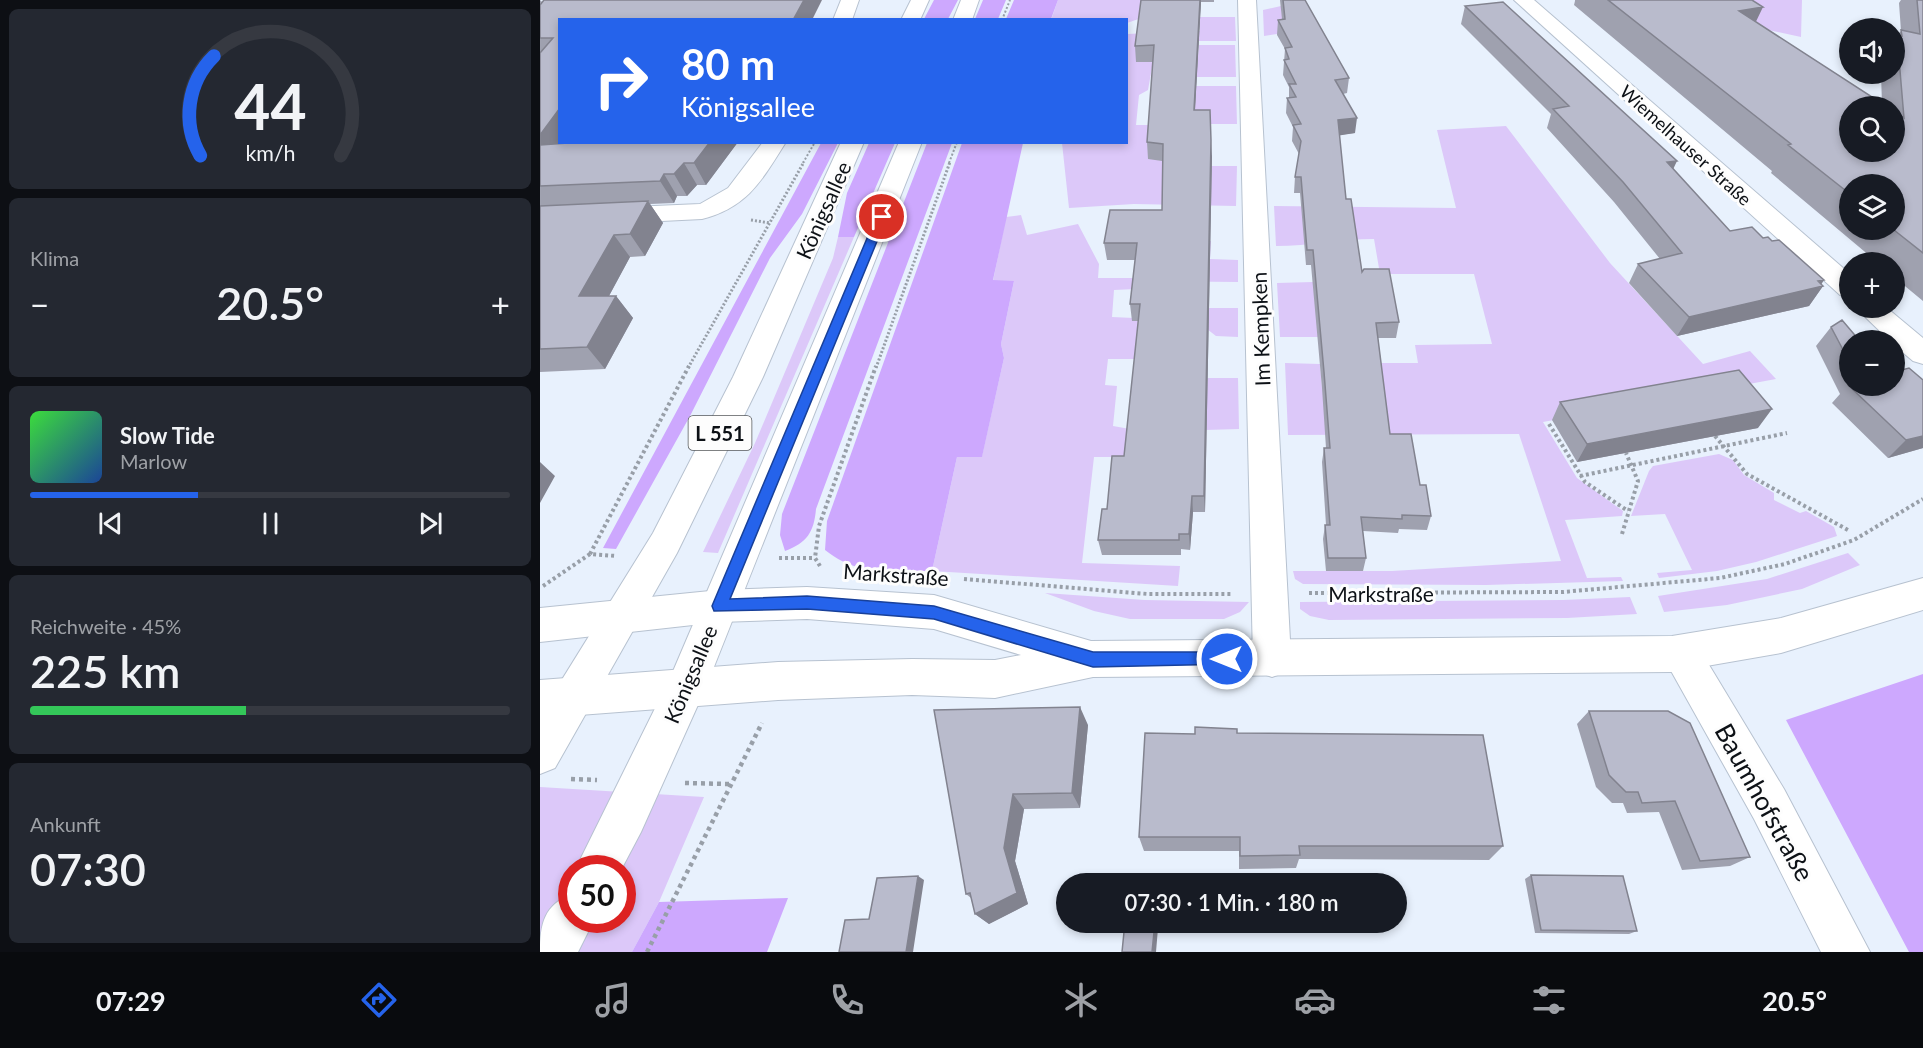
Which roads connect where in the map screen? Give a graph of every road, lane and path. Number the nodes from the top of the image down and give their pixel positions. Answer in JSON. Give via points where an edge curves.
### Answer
{"nodes":[{"id":1,"x":850,"y":0,"type":"edge"},
{"id":2,"x":920,"y":0,"type":"edge"},
{"id":3,"x":970,"y":0,"type":"edge"},
{"id":4,"x":1010,"y":0,"type":"edge"},
{"id":5,"x":1247,"y":0,"type":"edge"},
{"id":6,"x":1523,"y":0,"type":"edge"},
{"id":7,"x":843,"y":18,"type":"edge"},
{"id":8,"x":911,"y":18,"type":"edge"},
{"id":9,"x":963,"y":18,"type":"edge"},
{"id":10,"x":1003,"y":18,"type":"edge"},
{"id":11,"x":774,"y":144,"type":"edge"},
{"id":12,"x":814,"y":144,"type":"edge"},
{"id":13,"x":852,"y":144,"type":"edge"},
{"id":14,"x":910,"y":144,"type":"edge"},
{"id":15,"x":956,"y":144,"type":"edge"},
{"id":16,"x":540,"y":219,"type":"edge"},
{"id":17,"x":1839,"y":279,"type":"edge"},
{"id":18,"x":1882,"y":318,"type":"edge"},
{"id":19,"x":1923,"y":354,"type":"edge"},
{"id":20,"x":1549,"y":424,"type":"dead end"},
{"id":21,"x":1787,"y":433,"type":"dead end"},
{"id":22,"x":1715,"y":436,"type":"edge"},
{"id":23,"x":1724,"y":447,"type":"junction"},
{"id":24,"x":1626,"y":453,"type":"edge"},
{"id":25,"x":1632,"y":467,"type":"junction"},
{"id":26,"x":1580,"y":476,"type":"junction"},
{"id":27,"x":1923,"y":499,"type":"edge"},
{"id":28,"x":1628,"y":511,"type":"junction"},
{"id":29,"x":1848,"y":530,"type":"dead end"},
{"id":30,"x":1622,"y":534,"type":"dead end"},
{"id":31,"x":823,"y":569,"type":"dead end"},
{"id":32,"x":962,"y":579,"type":"dead end"},
{"id":33,"x":540,"y":588,"type":"edge"},
{"id":34,"x":1916,"y":590,"type":"edge"},
{"id":35,"x":1269,"y":594,"type":"junction"},
{"id":36,"x":720,"y":606,"type":"junction"},
{"id":37,"x":622,"y":616,"type":"junction"},
{"id":38,"x":540,"y":625,"type":"edge"},
{"id":39,"x":1680,"y":653,"type":"junction"},
{"id":40,"x":1093,"y":659,"type":"junction"},
{"id":41,"x":1272,"y":659,"type":"junction"},
{"id":42,"x":778,"y":681,"type":"junction"},
{"id":43,"x":686,"y":687,"type":"junction"},
{"id":44,"x":557,"y":698,"type":"edge"},
{"id":45,"x":540,"y":753,"type":"edge"},
{"id":46,"x":605,"y":855,"type":"edge"},
{"id":47,"x":563,"y":933,"type":"edge"},
{"id":48,"x":552,"y":952,"type":"edge"},
{"id":49,"x":647,"y":952,"type":"edge"},
{"id":50,"x":1846,"y":952,"type":"edge"}],
"edges":[{"from":1,"to":7,"type":"main road"},
{"from":2,"to":8,"type":"main road"},
{"from":3,"to":9,"type":"main road"},
{"from":4,"to":10,"type":"path"},
{"from":5,"to":35,"type":"main road","name":"Im Kempken"},
{"from":6,"to":17,"type":"main road","name":"Wiemelhauser Straße"},
{"from":11,"to":16,"type":"main road","via":[[736,197],[720,206],[702,211]]},
{"from":12,"to":33,"type":"path","name":"Königsallee","via":[[716,316],[590,554]]},
{"from":13,"to":37,"type":"main road","name":"Königsallee","number":"L 551","via":[[748,377],[657,558]]},
{"from":14,"to":36,"type":"main road","name":"Königsallee","number":"L 551"},
{"from":15,"to":31,"type":"path","via":[[819,526],[815,558]]},
{"from":18,"to":19,"type":"main road"},
{"from":20,"to":26,"type":"path"},
{"from":21,"to":23,"type":"path"},
{"from":22,"to":23,"type":"path"},
{"from":23,"to":25,"type":"path"},
{"from":23,"to":29,"type":"path","via":[[1747,474]]},
{"from":24,"to":25,"type":"path"},
{"from":25,"to":26,"type":"path"},
{"from":25,"to":28,"type":"path","via":[[1638,481]]},
{"from":26,"to":28,"type":"path"},
{"from":27,"to":35,"type":"path","name":"Markstraße","via":[[1854,540],[1785,564],[1720,578],[1563,592]]},
{"from":28,"to":30,"type":"path"},
{"from":32,"to":35,"type":"path","name":"Markstraße","via":[[1148,594]]},
{"from":34,"to":39,"type":"main road","name":"Markstraße","via":[[1818,626],[1744,645]]},
{"from":35,"to":41,"type":"main road","name":"Im Kempken"},
{"from":36,"to":37,"type":"main road","name":"Markstraße"},
{"from":36,"to":40,"type":"main road","name":"Markstraße","via":[[807,603],[934,612]]},
{"from":36,"to":43,"type":"main road","name":"Königsallee","number":"L 551"},
{"from":37,"to":38,"type":"main road","name":"Markstraße"},
{"from":37,"to":44,"type":"main road","name":"Königsallee","number":"L 551"},
{"from":39,"to":41,"type":"main road","name":"Markstraße"},
{"from":39,"to":50,"type":"main road","name":"Baumhofstraße","via":[[1769,804]]},
{"from":40,"to":41,"type":"main road","name":"Markstraße"},
{"from":40,"to":42,"type":"main road","name":"Markstraße","via":[[995,679]]},
{"from":42,"to":43,"type":"main road","name":"Markstraße"},
{"from":42,"to":49,"type":"path","via":[[769,709]]},
{"from":43,"to":44,"type":"main road","name":"Markstraße"},
{"from":43,"to":46,"type":"main road","name":"Königsallee","number":"L 551"},
{"from":44,"to":45,"type":"main road","name":"Königsallee","number":"L 551"},
{"from":47,"to":48,"type":"main road"}]}
